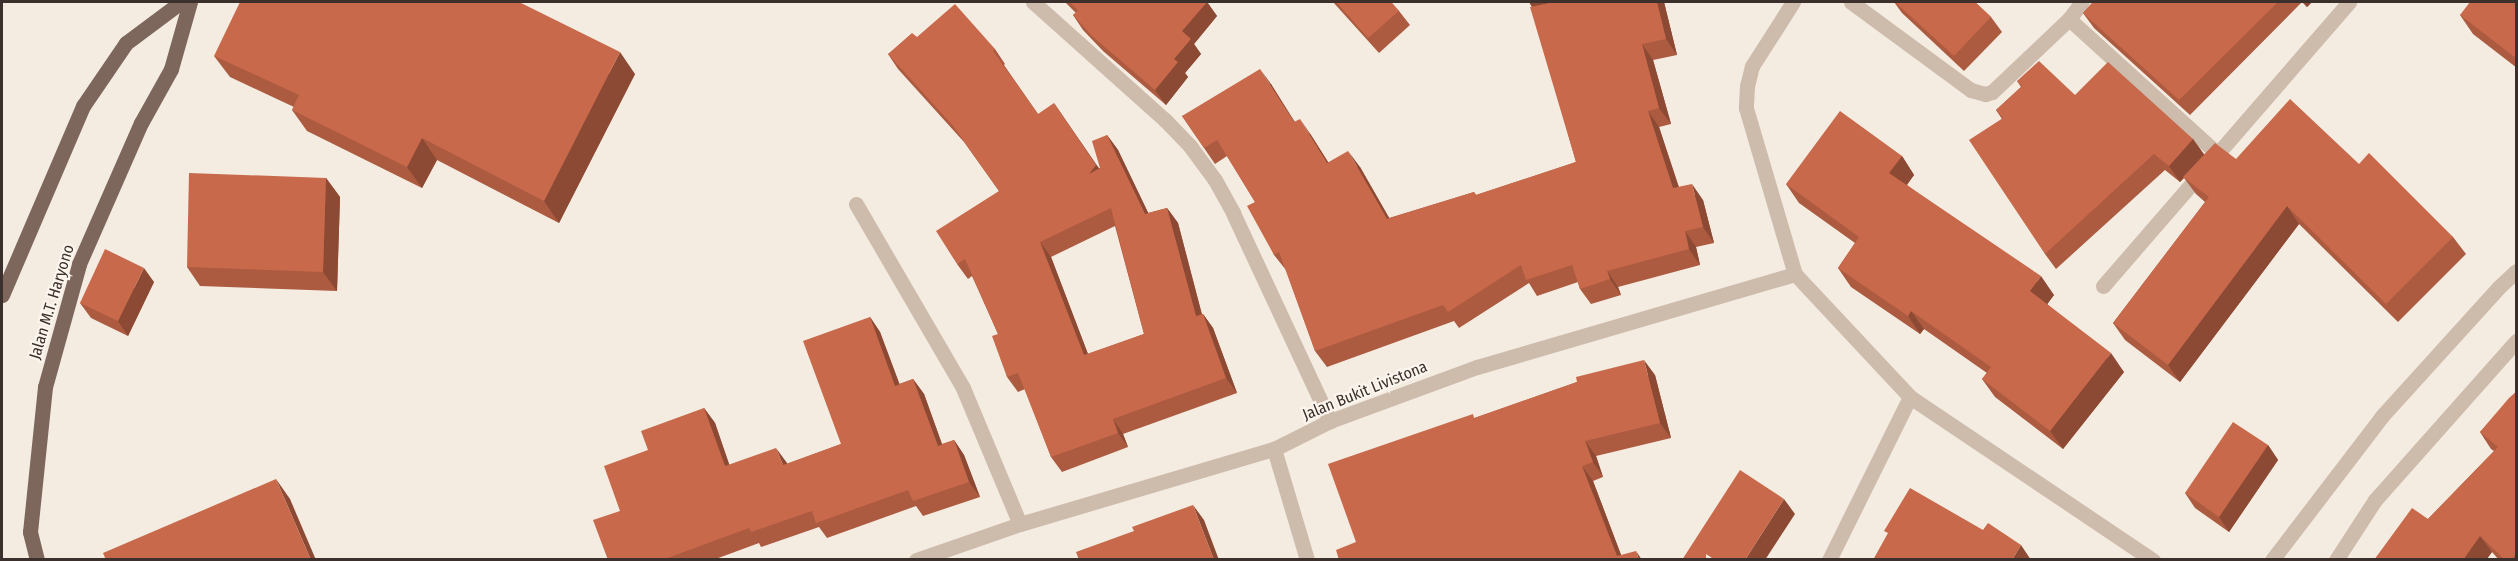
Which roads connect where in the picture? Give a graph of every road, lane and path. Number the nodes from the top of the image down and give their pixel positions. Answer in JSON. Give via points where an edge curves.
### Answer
{"nodes":[{"id":1,"x":182,"y":2,"type":"edge"},
{"id":2,"x":190,"y":2,"type":"edge"},
{"id":3,"x":1033,"y":2,"type":"edge"},
{"id":4,"x":1793,"y":2,"type":"edge"},
{"id":5,"x":1851,"y":2,"type":"edge"},
{"id":6,"x":2082,"y":2,"type":"edge"},
{"id":7,"x":2349,"y":2,"type":"edge"},
{"id":8,"x":2069,"y":19,"type":"junction"},
{"id":9,"x":2218,"y":154,"type":"junction"},
{"id":10,"x":856,"y":204,"type":"dead end"},
{"id":11,"x":2517,"y":271,"type":"edge"},
{"id":12,"x":1795,"y":274,"type":"junction"},
{"id":13,"x":2103,"y":286,"type":"dead end"},
{"id":14,"x":2,"y":295,"type":"edge"},
{"id":15,"x":2517,"y":341,"type":"edge"},
{"id":16,"x":1910,"y":397,"type":"junction"},
{"id":17,"x":1330,"y":421,"type":"junction"},
{"id":18,"x":1274,"y":449,"type":"junction"},
{"id":19,"x":1020,"y":524,"type":"junction"},
{"id":20,"x":37,"y":560,"type":"edge"},
{"id":21,"x":916,"y":560,"type":"edge"},
{"id":22,"x":1307,"y":560,"type":"edge"},
{"id":23,"x":1829,"y":560,"type":"edge"},
{"id":24,"x":2153,"y":560,"type":"edge"},
{"id":25,"x":2272,"y":560,"type":"edge"},
{"id":26,"x":2336,"y":560,"type":"edge"}],
"edges":[{"from":1,"to":14,"type":"main road","via":[[126,43],[83,106]]},
{"from":2,"to":20,"type":"main road","name":"Jalan M.T. Haryono","via":[[171,69],[141,123],[79,264],[45,387],[30,532]]},
{"from":3,"to":17,"type":"street","via":[[1165,120],[1215,180]]},
{"from":4,"to":12,"type":"street","via":[[1752,66],[1746,108]]},
{"from":5,"to":8,"type":"street","via":[[1977,94],[1992,92]]},
{"from":6,"to":8,"type":"street"},
{"from":7,"to":9,"type":"street"},
{"from":8,"to":9,"type":"street"},
{"from":9,"to":13,"type":"street"},
{"from":10,"to":19,"type":"street","via":[[963,388]]},
{"from":11,"to":25,"type":"street","via":[[2382,416]]},
{"from":12,"to":16,"type":"street"},
{"from":12,"to":17,"type":"street","name":"Jalan Bukit Livistona","via":[[1477,367]]},
{"from":15,"to":26,"type":"street","via":[[2375,500]]},
{"from":16,"to":23,"type":"street"},
{"from":16,"to":24,"type":"street"},
{"from":17,"to":18,"type":"street","name":"Jalan Bukit Livistona"},
{"from":18,"to":19,"type":"street","name":"Jalan Bukit Livistona"},
{"from":18,"to":22,"type":"street"},
{"from":19,"to":21,"type":"street","name":"Jalan Bukit Livistona"}]}
